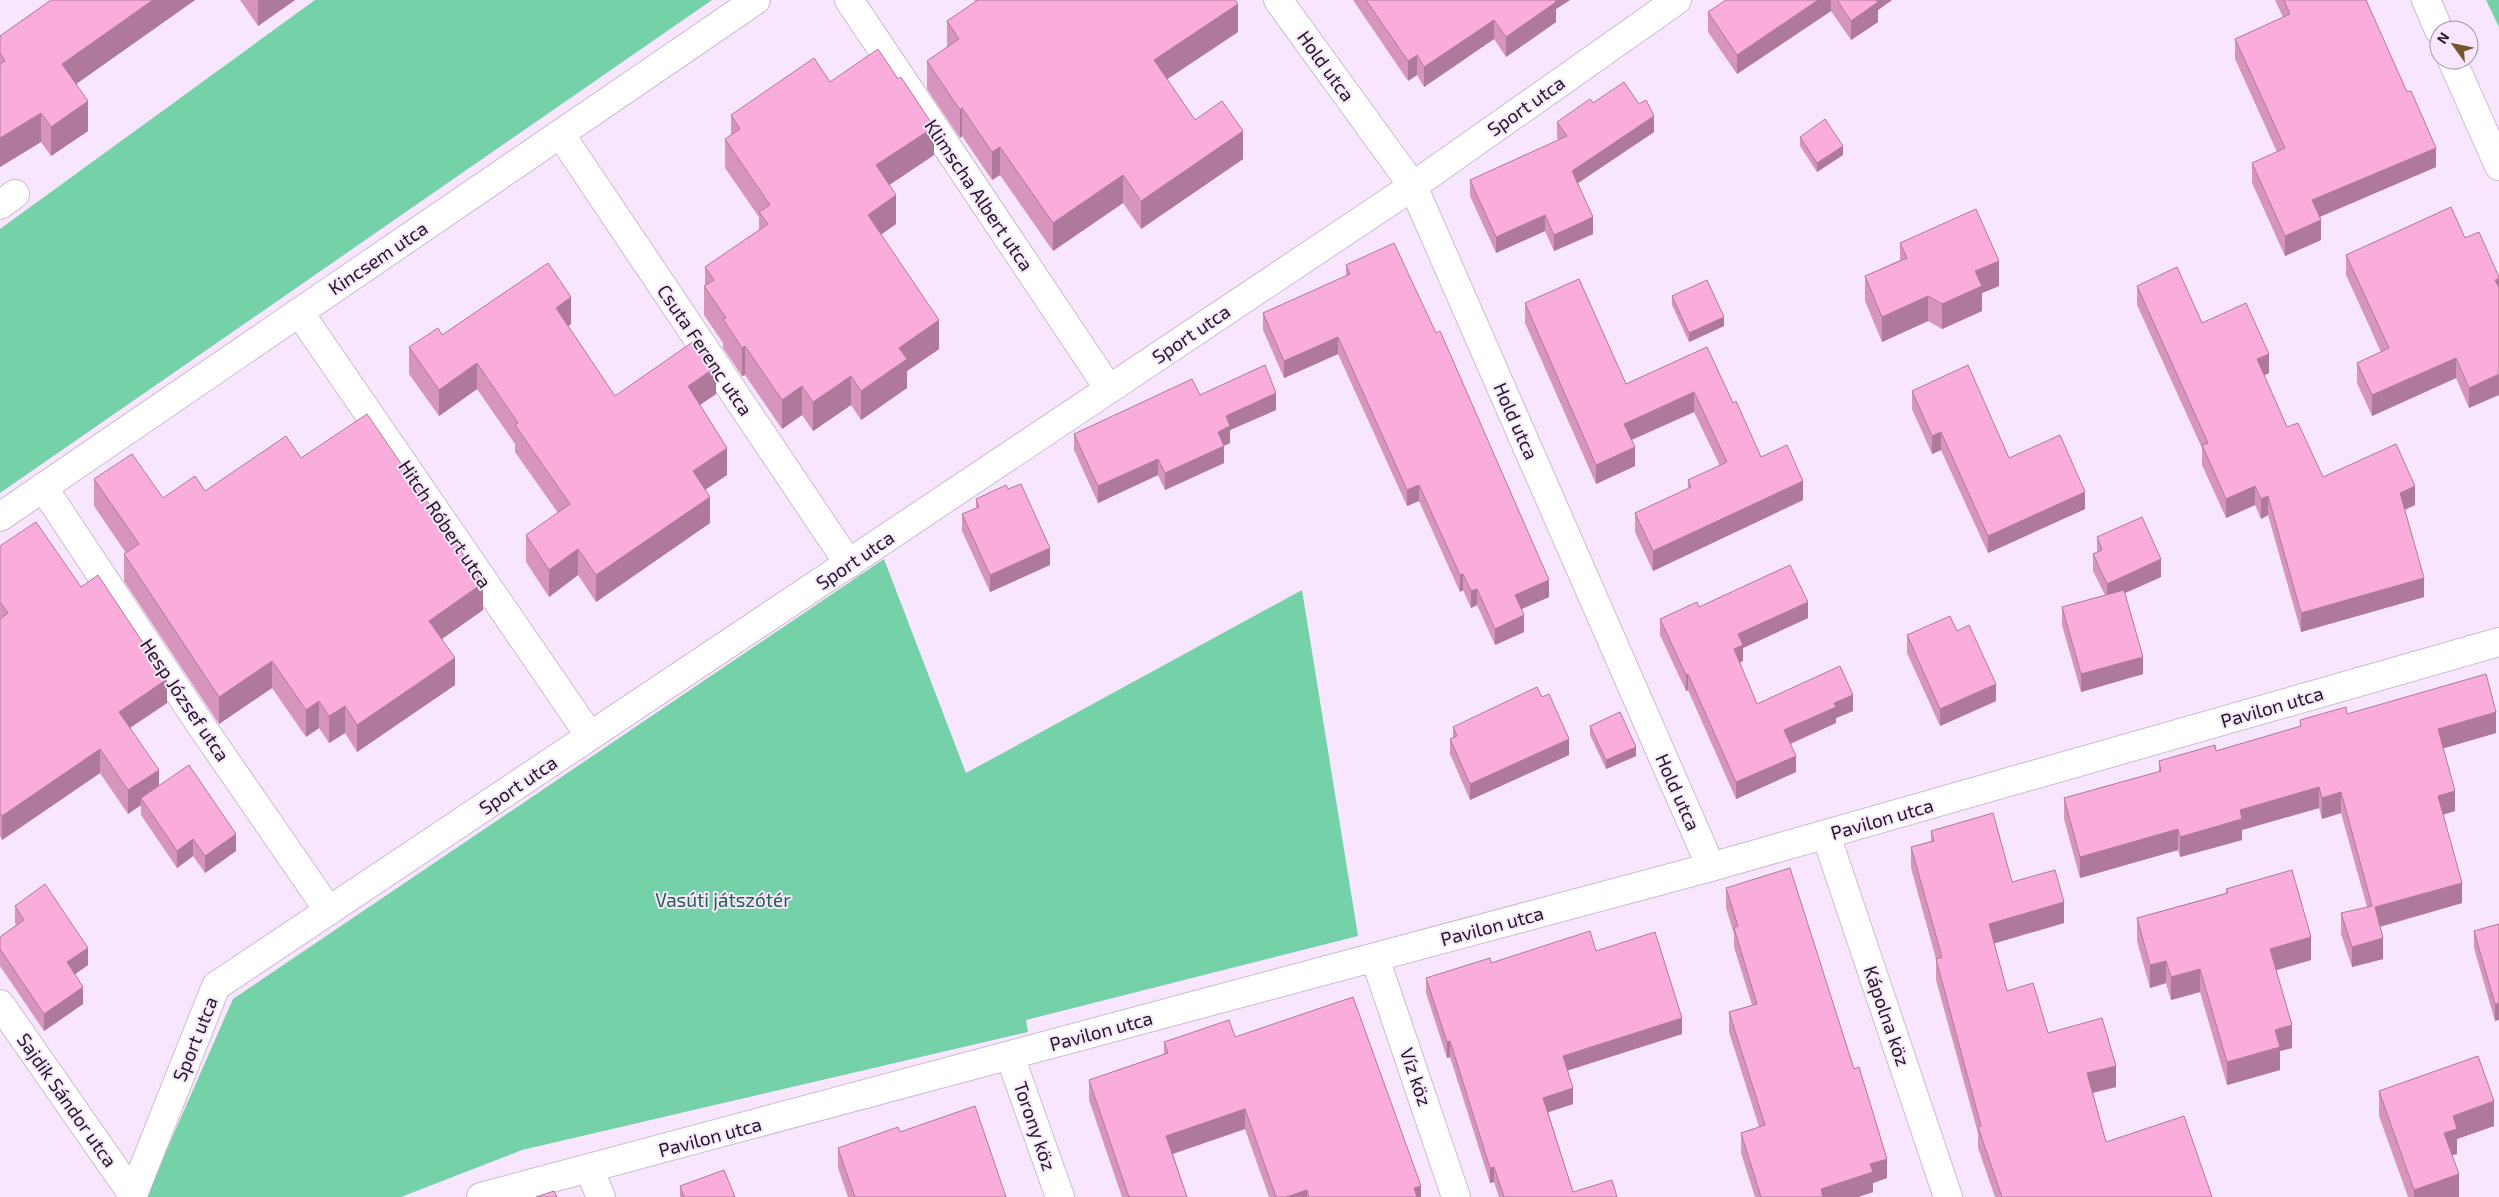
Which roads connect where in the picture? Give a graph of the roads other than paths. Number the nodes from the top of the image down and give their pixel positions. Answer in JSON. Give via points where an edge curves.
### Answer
{"nodes":[{"id":1,"x":756,"y":0,"type":"edge"},
{"id":2,"x":849,"y":0,"type":"edge"},
{"id":3,"x":1278,"y":0,"type":"edge"},
{"id":4,"x":1677,"y":0,"type":"edge"},
{"id":5,"x":2426,"y":0,"type":"edge"},
{"id":6,"x":2435,"y":20,"type":"edge"},
{"id":7,"x":2456,"y":70,"type":"edge"},
{"id":8,"x":561,"y":136,"type":"junction"},
{"id":9,"x":2499,"y":166,"type":"edge"},
{"id":10,"x":1413,"y":186,"type":"junction"},
{"id":11,"x":299,"y":312,"type":"junction"},
{"id":12,"x":1109,"y":389,"type":"junction"},
{"id":13,"x":43,"y":487,"type":"junction"},
{"id":14,"x":0,"y":517,"type":"edge"},
{"id":15,"x":849,"y":564,"type":"junction"},
{"id":16,"x":2499,"y":642,"type":"edge"},
{"id":17,"x":590,"y":736,"type":"junction"},
{"id":18,"x":1826,"y":835,"type":"junction"},
{"id":19,"x":1711,"y":867,"type":"junction"},
{"id":20,"x":329,"y":911,"type":"junction"},
{"id":21,"x":1375,"y":958,"type":"junction"},
{"id":22,"x":0,"y":1004,"type":"edge"},
{"id":23,"x":1010,"y":1056,"type":"junction"},
{"id":24,"x":589,"y":1169,"type":"junction"},
{"id":25,"x":133,"y":1196,"type":"edge"},
{"id":26,"x":481,"y":1197,"type":"edge"},
{"id":27,"x":601,"y":1197,"type":"edge"},
{"id":28,"x":1060,"y":1197,"type":"edge"},
{"id":29,"x":1456,"y":1197,"type":"edge"},
{"id":30,"x":1948,"y":1197,"type":"edge"}],
"edges":[{"from":1,"to":8,"type":"street","name":"Kincsem utca"},
{"from":2,"to":12,"type":"street","name":"Klimscha Albert utca"},
{"from":3,"to":10,"type":"street","name":"Hold utca"},
{"from":4,"to":10,"type":"street","name":"Sport utca"},
{"from":5,"to":6,"type":"street"},
{"from":7,"to":9,"type":"street"},
{"from":8,"to":11,"type":"street","name":"Kincsem utca"},
{"from":8,"to":15,"type":"street","name":"Csuta Ferenc utca"},
{"from":10,"to":12,"type":"street","name":"Sport utca"},
{"from":10,"to":19,"type":"street","name":"Hold utca"},
{"from":11,"to":13,"type":"street","name":"Kincsem utca"},
{"from":11,"to":17,"type":"street","name":"Hitch Róbert utca"},
{"from":12,"to":15,"type":"street","name":"Sport utca"},
{"from":13,"to":14,"type":"street","name":"Kincsem utca"},
{"from":13,"to":20,"type":"street","name":"Hesp József utca"},
{"from":15,"to":17,"type":"street","name":"Sport utca"},
{"from":16,"to":18,"type":"street","name":"Pavilon utca"},
{"from":17,"to":20,"type":"street","name":"Sport utca"},
{"from":18,"to":19,"type":"street","name":"Pavilon utca"},
{"from":18,"to":30,"type":"street","name":"Kápolna köz"},
{"from":19,"to":21,"type":"street","name":"Pavilon utca"},
{"from":20,"to":25,"type":"street","name":"Sport utca","via":[[216,986]]},
{"from":21,"to":23,"type":"street","name":"Pavilon utca"},
{"from":21,"to":29,"type":"street","name":"Víz köz"},
{"from":22,"to":25,"type":"street","name":"Sajdik Sándor utca"},
{"from":23,"to":24,"type":"street","name":"Pavilon utca"},
{"from":23,"to":28,"type":"street","name":"Torony köz"},
{"from":24,"to":26,"type":"street","name":"Pavilon utca"},
{"from":24,"to":27,"type":"street"}]}
